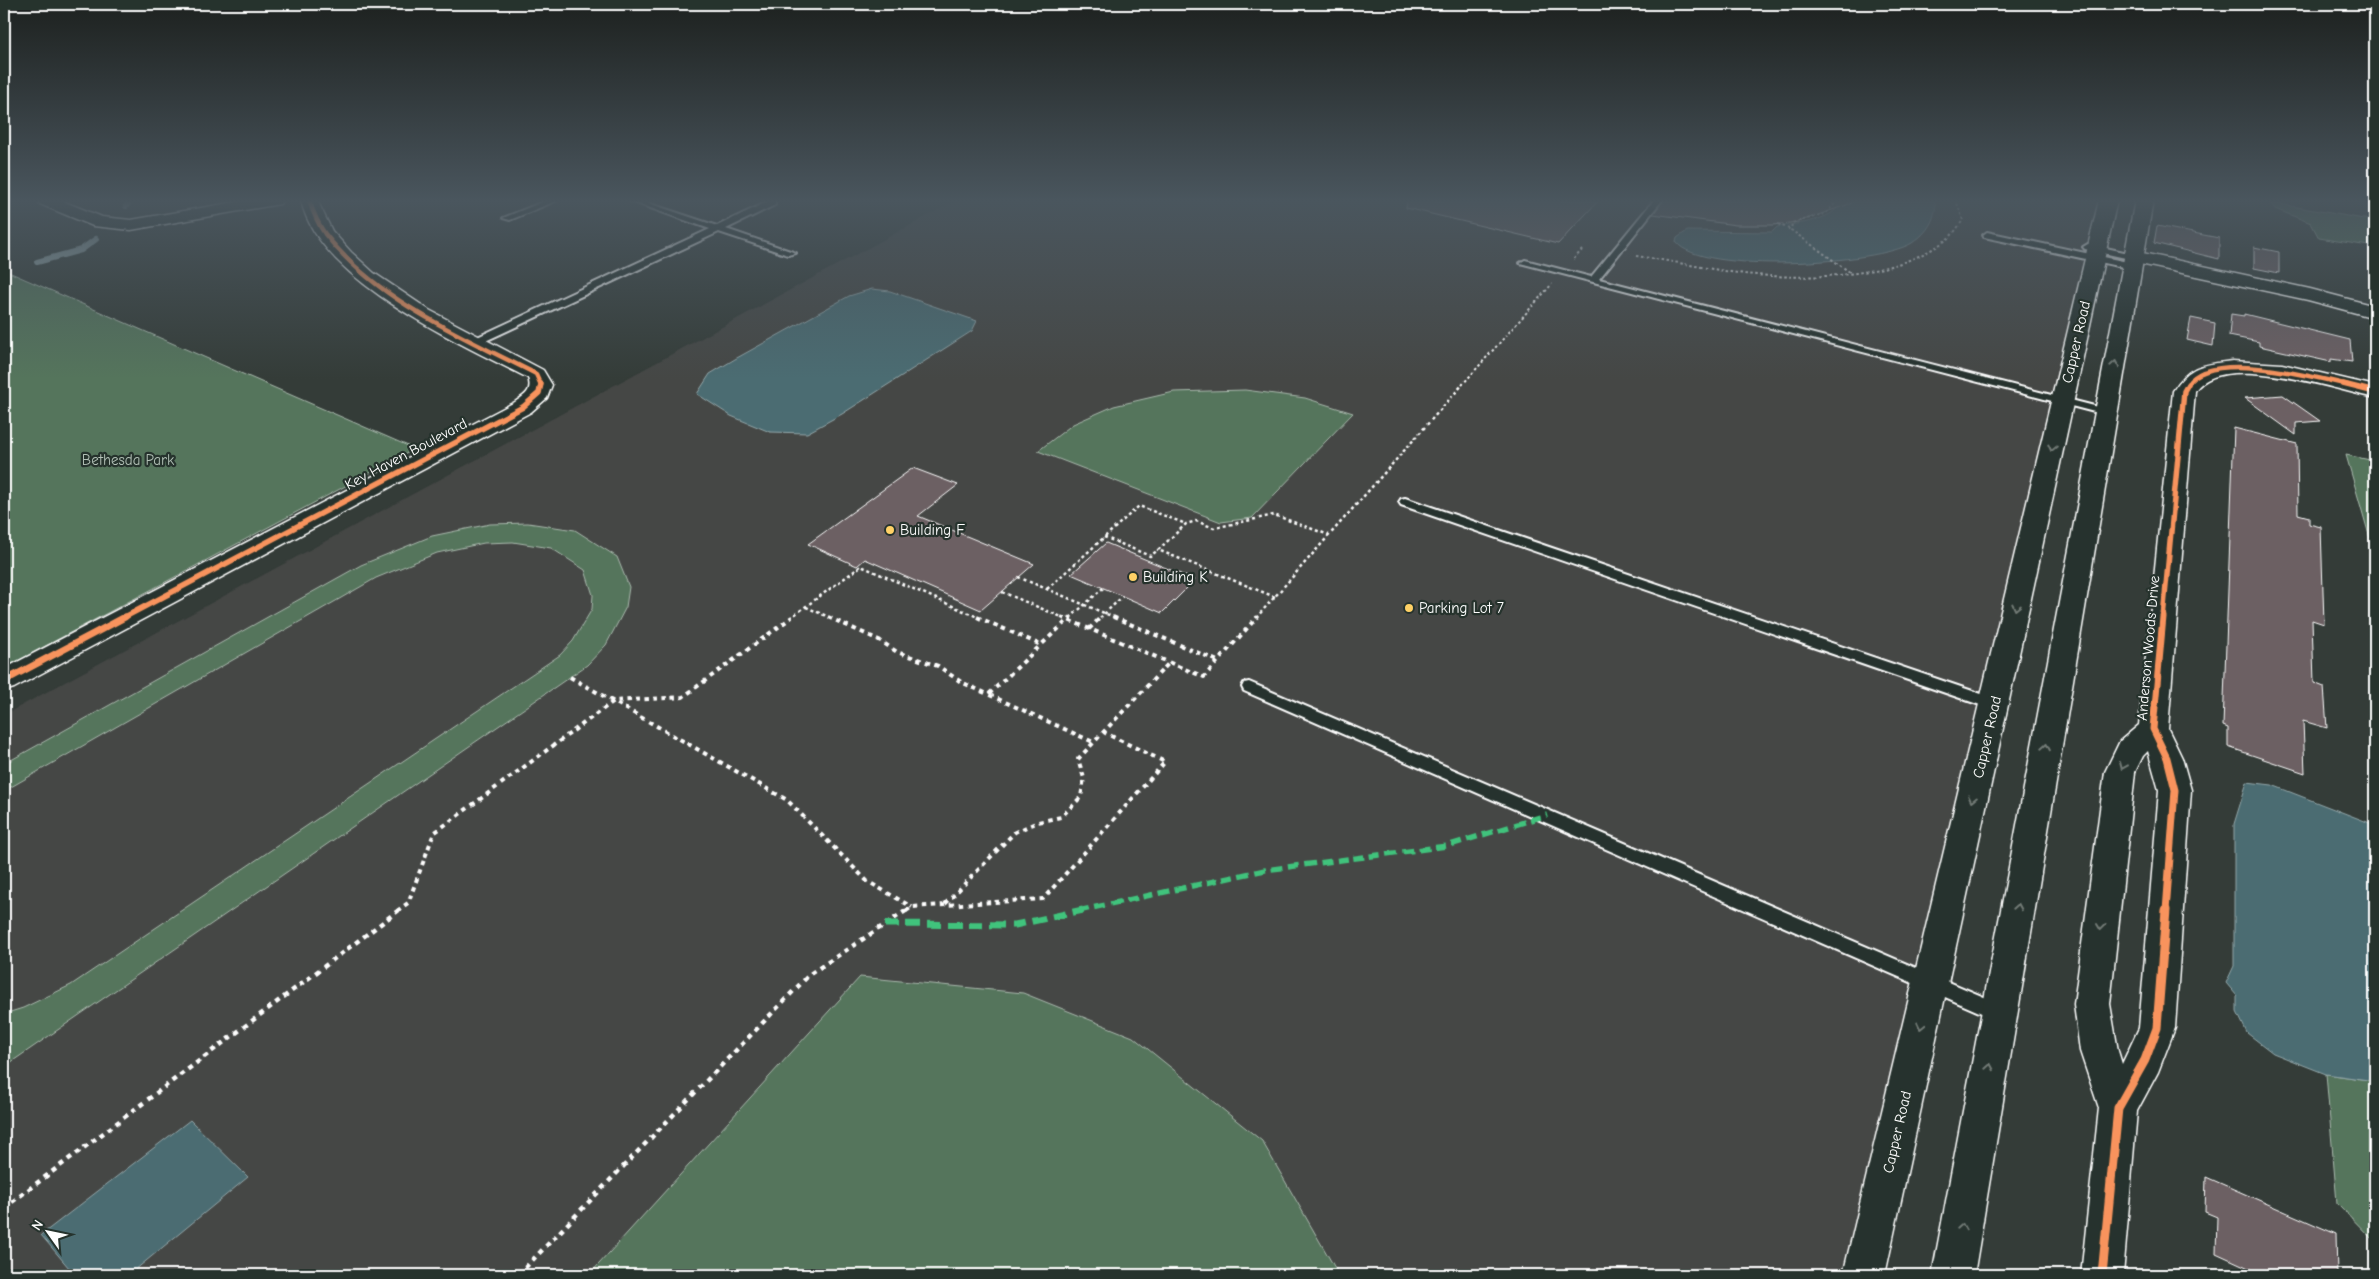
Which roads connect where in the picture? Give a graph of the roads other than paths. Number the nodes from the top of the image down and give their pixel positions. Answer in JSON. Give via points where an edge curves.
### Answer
{"nodes":[{"id":1,"x":351,"y":260,"type":"edge"},
{"id":2,"x":652,"y":260,"type":"edge"},
{"id":3,"x":1609,"y":260,"type":"edge"},
{"id":4,"x":2095,"y":260,"type":"edge"},
{"id":5,"x":2122,"y":260,"type":"edge"},
{"id":6,"x":2133,"y":262,"type":"junction"},
{"id":7,"x":1525,"y":263,"type":"dead end"},
{"id":8,"x":1592,"y":280,"type":"junction"},
{"id":9,"x":2375,"y":312,"type":"edge"},
{"id":10,"x":475,"y":342,"type":"junction"},
{"id":11,"x":2375,"y":392,"type":"edge"},
{"id":12,"x":2062,"y":401,"type":"junction"},
{"id":13,"x":2106,"y":412,"type":"junction"},
{"id":14,"x":1405,"y":502,"type":"dead end"},
{"id":15,"x":4,"y":681,"type":"edge"},
{"id":16,"x":1250,"y":687,"type":"dead end"},
{"id":17,"x":1994,"y":704,"type":"junction"},
{"id":18,"x":2153,"y":730,"type":"junction"},
{"id":19,"x":1931,"y":982,"type":"junction"},
{"id":20,"x":1999,"y":1012,"type":"junction"},
{"id":21,"x":2118,"y":1108,"type":"junction"},
{"id":22,"x":1864,"y":1275,"type":"edge"},
{"id":23,"x":1953,"y":1275,"type":"edge"},
{"id":24,"x":2102,"y":1275,"type":"edge"}],
"edges":[{"from":1,"to":10,"type":"street","name":"Key Haven Boulevard","via":[[415,309]]},
{"from":2,"to":10,"type":"lane"},
{"from":3,"to":8,"type":"lane"},
{"from":4,"to":12,"type":"street","name":"Capper Road"},
{"from":5,"to":6,"type":"lane"},
{"from":6,"to":9,"type":"street","via":[[2312,304]]},
{"from":13,"to":6,"type":"street","one_way":true},
{"from":7,"to":8,"type":"lane"},
{"from":8,"to":12,"type":"lane"},
{"from":10,"to":15,"type":"street","name":"Key Haven Boulevard","via":[[536,374],[541,381],[541,389],[535,398]]},
{"from":11,"to":18,"type":"street","name":"Anderson Woods Drive","via":[[2254,367],[2207,371],[2191,379],[2184,391]]},
{"from":12,"to":13,"type":"lane"},
{"from":12,"to":17,"type":"street","name":"Capper Road","one_way":true},
{"from":20,"to":13,"type":"street","one_way":true},
{"from":14,"to":17,"type":"lane"},
{"from":16,"to":19,"type":"lane"},
{"from":17,"to":19,"type":"street","name":"Capper Road","one_way":true},
{"from":18,"to":21,"type":"street","name":"Anderson Woods Drive","via":[[2167,758],[2175,790],[2157,1028],[2145,1060]]},
{"from":18,"to":21,"type":"street","name":"Anderson Woods Drive","one_way":true,"via":[[2131,749],[2120,772],[2092,1004],[2099,1052]]},
{"from":19,"to":20,"type":"lane"},
{"from":19,"to":22,"type":"street","name":"Capper Road","one_way":true},
{"from":23,"to":20,"type":"street","one_way":true},
{"from":21,"to":24,"type":"street","name":"Anderson Woods Drive"}]}
